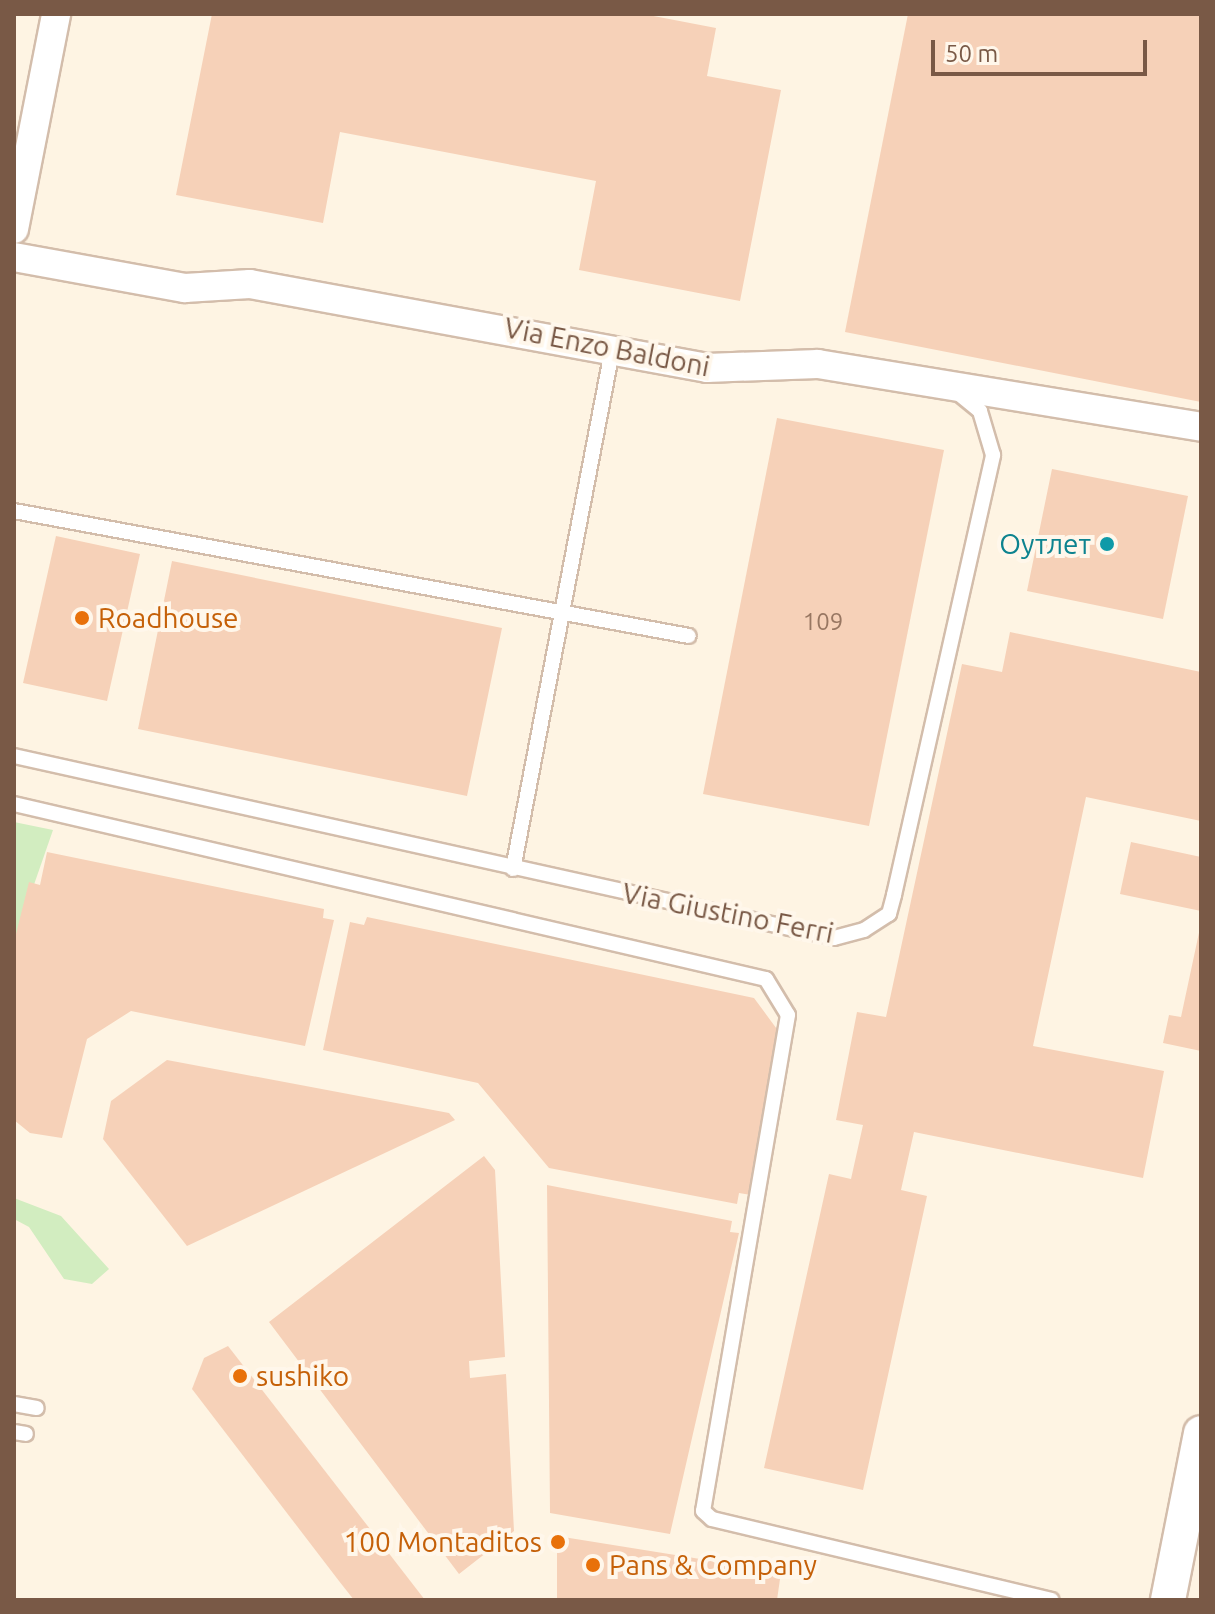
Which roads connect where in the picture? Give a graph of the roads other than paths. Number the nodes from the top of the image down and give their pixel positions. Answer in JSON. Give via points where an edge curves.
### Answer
{"nodes":[{"id":1,"x":56,"y":14,"type":"edge"},
{"id":2,"x":14,"y":229,"type":"edge"},
{"id":3,"x":14,"y":257,"type":"edge"},
{"id":4,"x":612,"y":351,"type":"junction"},
{"id":5,"x":945,"y":382,"type":"junction"},
{"id":6,"x":1201,"y":427,"type":"edge"},
{"id":7,"x":14,"y":511,"type":"edge"},
{"id":8,"x":565,"y":613,"type":"junction"},
{"id":9,"x":689,"y":636,"type":"dead end"},
{"id":10,"x":14,"y":756,"type":"edge"},
{"id":11,"x":14,"y":804,"type":"edge"},
{"id":12,"x":513,"y":869,"type":"junction"},
{"id":13,"x":14,"y":1404,"type":"edge"},
{"id":14,"x":37,"y":1408,"type":"dead end"},
{"id":15,"x":1201,"y":1433,"type":"edge"},
{"id":16,"x":1051,"y":1600,"type":"edge"},
{"id":17,"x":1168,"y":1600,"type":"edge"}],
"edges":[{"from":1,"to":2,"type":"street"},
{"from":3,"to":4,"type":"street","name":"Via Enzo Baldoni","via":[[185,288],[250,284]]},
{"from":4,"to":5,"type":"street","name":"Via Enzo Baldoni","via":[[707,368],[818,364]]},
{"from":4,"to":8,"type":"lane"},
{"from":5,"to":6,"type":"street","name":"Via Enzo Baldoni"},
{"from":5,"to":12,"type":"lane","name":"Via Giustino Ferri","via":[[980,411],[993,455],[889,914],[834,938]]},
{"from":7,"to":8,"type":"lane"},
{"from":8,"to":9,"type":"lane"},
{"from":8,"to":12,"type":"lane"},
{"from":10,"to":12,"type":"lane","name":"Via Giustino Ferri"},
{"from":11,"to":16,"type":"lane","via":[[766,979],[788,1015],[703,1511]]},
{"from":13,"to":14,"type":"lane"},
{"from":15,"to":17,"type":"street"}]}
